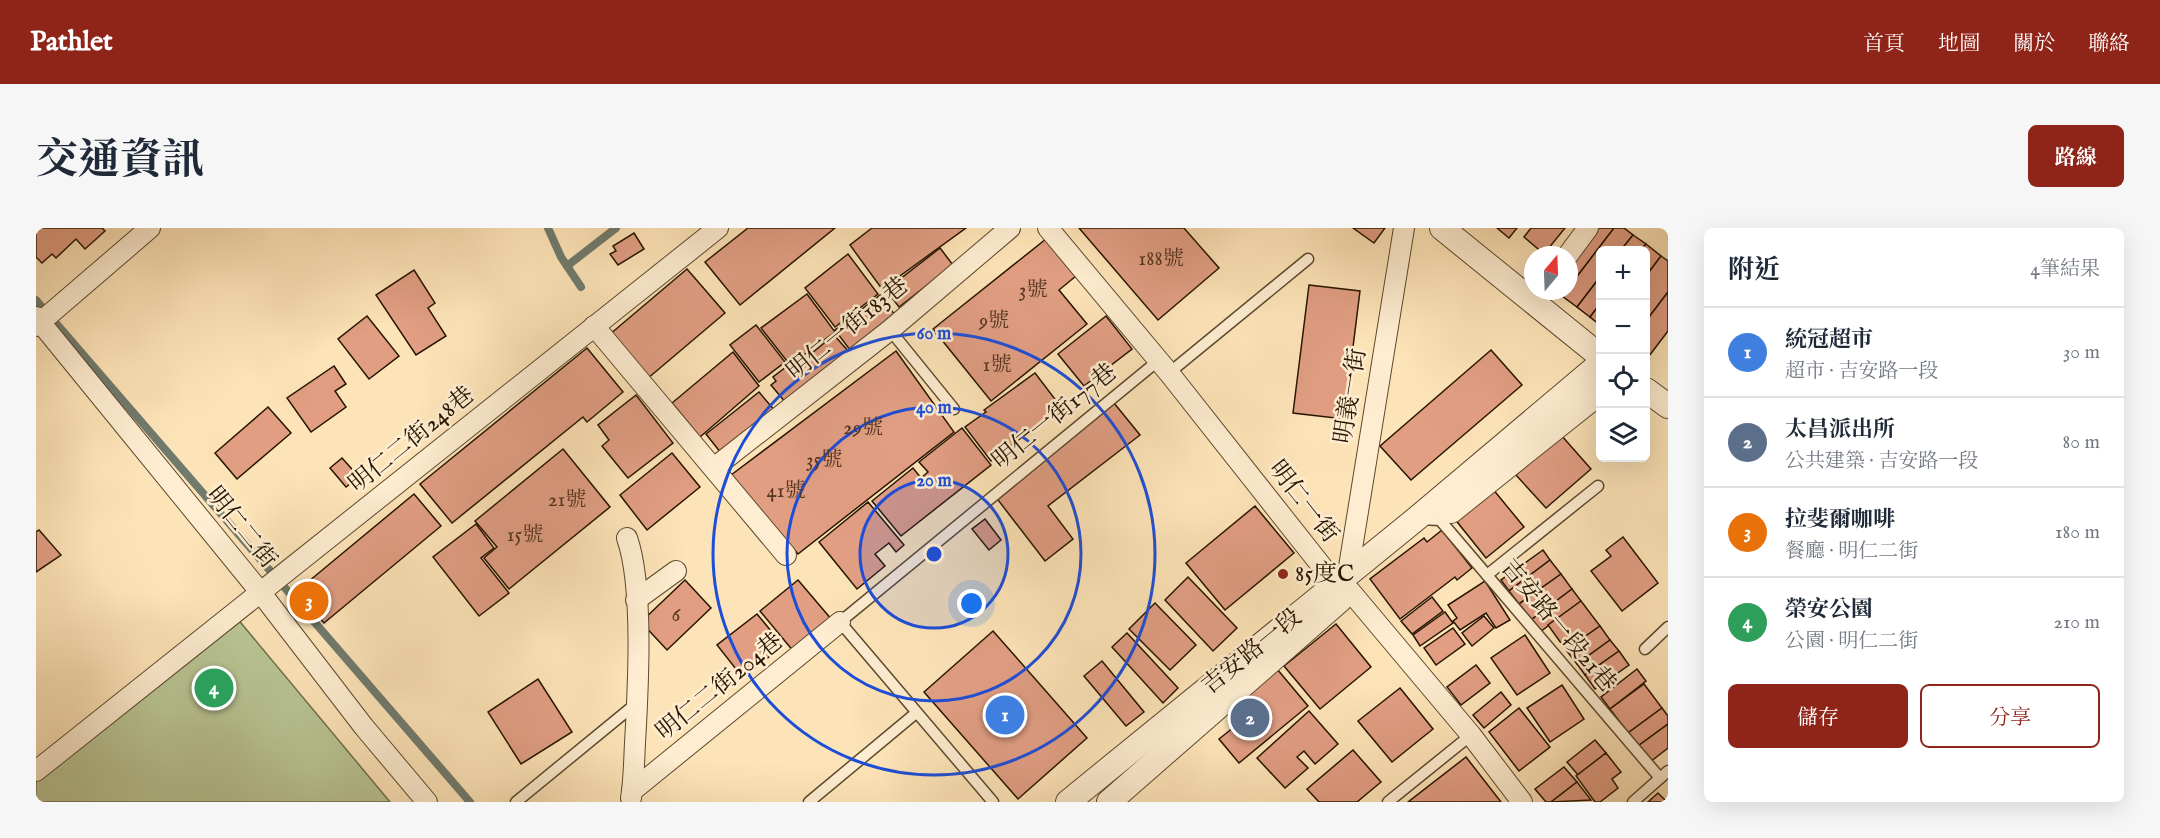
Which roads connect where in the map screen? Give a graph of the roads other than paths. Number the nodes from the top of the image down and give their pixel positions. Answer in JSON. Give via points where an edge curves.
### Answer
{"nodes":[{"id":1,"x":150,"y":228,"type":"edge"},
{"id":2,"x":718,"y":228,"type":"edge"},
{"id":3,"x":1010,"y":228,"type":"edge"},
{"id":4,"x":1048,"y":228,"type":"edge"},
{"id":5,"x":1404,"y":228,"type":"edge"},
{"id":6,"x":1442,"y":228,"type":"edge"},
{"id":7,"x":1588,"y":228,"type":"edge"},
{"id":8,"x":1575,"y":246,"type":"edge"},
{"id":9,"x":1308,"y":259,"type":"dead end"},
{"id":10,"x":1524,"y":286,"type":"edge"},
{"id":11,"x":1542,"y":300,"type":"edge"},
{"id":12,"x":37,"y":321,"type":"edge"},
{"id":13,"x":594,"y":326,"type":"junction"},
{"id":14,"x":890,"y":330,"type":"junction"},
{"id":15,"x":1598,"y":354,"type":"edge"},
{"id":16,"x":1164,"y":366,"type":"junction"},
{"id":17,"x":1596,"y":367,"type":"edge"},
{"id":18,"x":1650,"y":393,"type":"edge"},
{"id":19,"x":1596,"y":395,"type":"edge"},
{"id":20,"x":1668,"y":406,"type":"edge"},
{"id":21,"x":954,"y":409,"type":"dead end"},
{"id":22,"x":715,"y":467,"type":"junction"},
{"id":23,"x":1599,"y":486,"type":"dead end"},
{"id":24,"x":1428,"y":520,"type":"junction"},
{"id":25,"x":627,"y":538,"type":"dead end"},
{"id":26,"x":786,"y":555,"type":"dead end"},
{"id":27,"x":676,"y":571,"type":"dead end"},
{"id":28,"x":1487,"y":575,"type":"junction"},
{"id":29,"x":1344,"y":582,"type":"junction"},
{"id":30,"x":261,"y":593,"type":"junction"},
{"id":31,"x":636,"y":600,"type":"junction"},
{"id":32,"x":840,"y":622,"type":"junction"},
{"id":33,"x":1668,"y":627,"type":"edge"},
{"id":34,"x":1645,"y":649,"type":"dead end"},
{"id":35,"x":638,"y":702,"type":"junction"},
{"id":36,"x":916,"y":713,"type":"junction"},
{"id":37,"x":1471,"y":735,"type":"junction"},
{"id":38,"x":36,"y":771,"type":"edge"},
{"id":39,"x":1664,"y":775,"type":"edge"},
{"id":40,"x":631,"y":797,"type":"edge"},
{"id":41,"x":428,"y":802,"type":"edge"},
{"id":42,"x":516,"y":802,"type":"edge"},
{"id":43,"x":809,"y":802,"type":"edge"},
{"id":44,"x":993,"y":802,"type":"edge"},
{"id":45,"x":1068,"y":802,"type":"edge"},
{"id":46,"x":1109,"y":802,"type":"edge"},
{"id":47,"x":1388,"y":802,"type":"edge"},
{"id":48,"x":1522,"y":802,"type":"edge"},
{"id":49,"x":1634,"y":802,"type":"edge"}],
"edges":[{"from":1,"to":12,"type":"street"},
{"from":2,"to":13,"type":"street","name":"明仁二街248巷"},
{"from":3,"to":14,"type":"street","name":"明仁一街183巷"},
{"from":4,"to":16,"type":"street","name":"明仁一街"},
{"from":5,"to":29,"type":"street","name":"明義一街"},
{"from":6,"to":10,"type":"street"},
{"from":7,"to":8,"type":"street"},
{"from":9,"to":16,"type":"lane","name":"明仁一街177巷"},
{"from":11,"to":15,"type":"street"},
{"from":12,"to":30,"type":"street","name":"明仁二街"},
{"from":13,"to":22,"type":"street"},
{"from":13,"to":30,"type":"street","name":"明仁二街248巷"},
{"from":14,"to":21,"type":"lane"},
{"from":14,"to":22,"type":"street","name":"明仁一街183巷"},
{"from":16,"to":29,"type":"street","name":"明仁一街"},
{"from":16,"to":32,"type":"lane","name":"明仁一街177巷"},
{"from":17,"to":24,"type":"street","name":"吉安路一段"},
{"from":18,"to":20,"type":"street"},
{"from":19,"to":24,"type":"street","name":"吉安路一段"},
{"from":22,"to":26,"type":"street"},
{"from":23,"to":28,"type":"lane"},
{"from":24,"to":28,"type":"lane","name":"吉安路一段21巷"},
{"from":24,"to":29,"type":"street","name":"吉安路一段"},
{"from":25,"to":31,"type":"street","name":"明仁二街204巷"},
{"from":27,"to":31,"type":"street"},
{"from":28,"to":39,"type":"lane","name":"吉安路一段21巷"},
{"from":29,"to":37,"type":"street","name":"明仁一街"},
{"from":29,"to":45,"type":"street","name":"吉安路一段"},
{"from":29,"to":46,"type":"street","name":"吉安路一段"},
{"from":30,"to":38,"type":"street","name":"明仁二街248巷"},
{"from":30,"to":41,"type":"street","name":"明仁二街","via":[[364,727]]},
{"from":31,"to":35,"type":"street","name":"明仁二街204巷"},
{"from":32,"to":36,"type":"lane"},
{"from":32,"to":40,"type":"street","name":"明仁二街204巷"},
{"from":33,"to":34,"type":"lane"},
{"from":35,"to":40,"type":"street","name":"明仁二街204巷"},
{"from":35,"to":42,"type":"lane"},
{"from":36,"to":43,"type":"lane"},
{"from":36,"to":44,"type":"lane"},
{"from":37,"to":47,"type":"lane"},
{"from":37,"to":48,"type":"street","name":"明仁一街"},
{"from":39,"to":49,"type":"lane"}]}
